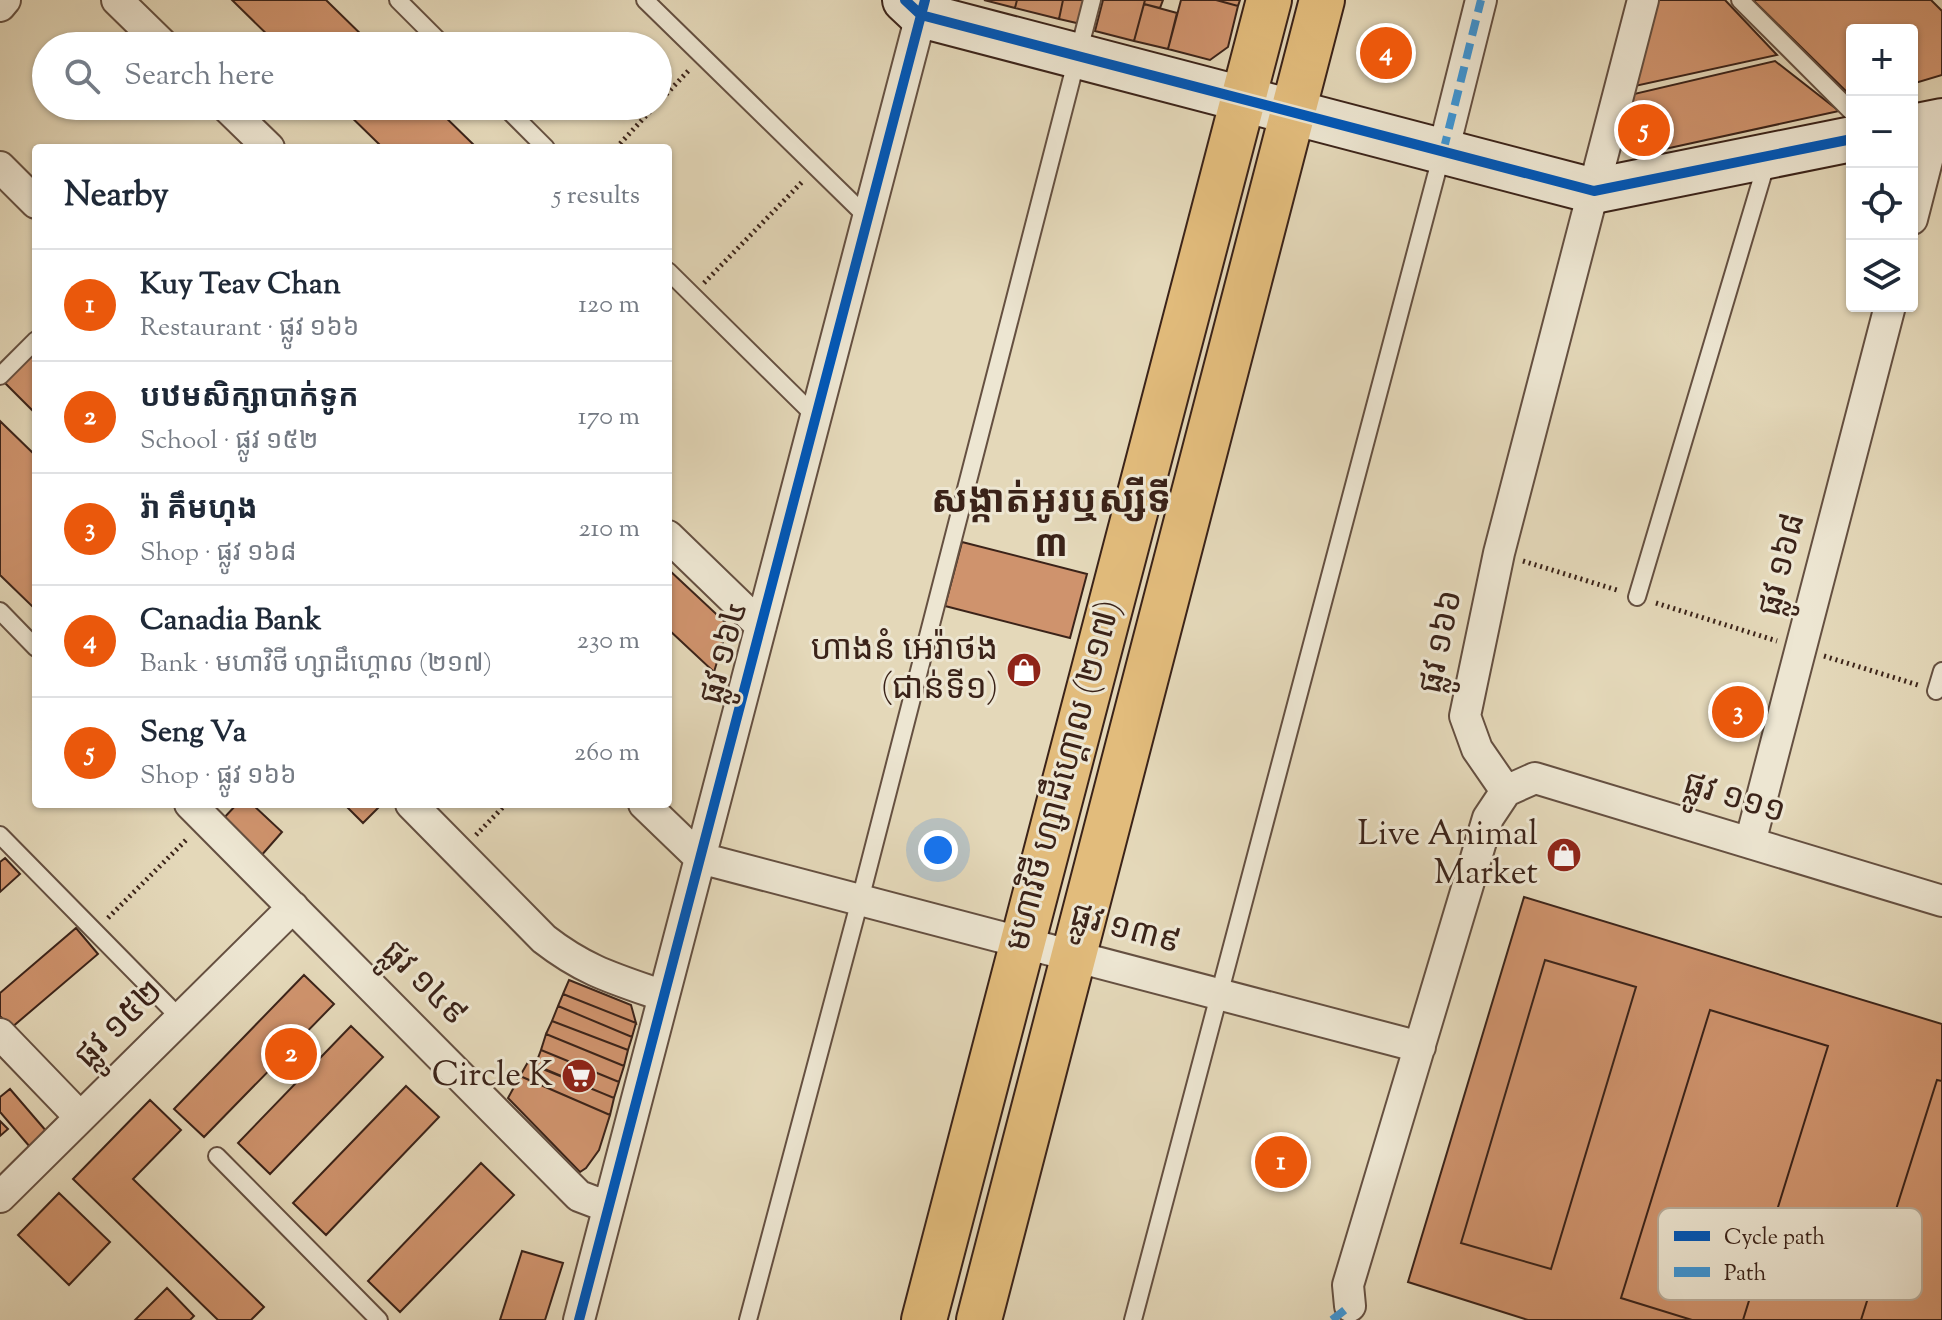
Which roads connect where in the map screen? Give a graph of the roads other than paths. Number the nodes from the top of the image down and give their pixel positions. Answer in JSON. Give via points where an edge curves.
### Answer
{"nodes":[{"id":1,"x":5,"y":0,"type":"edge"},
{"id":2,"x":117,"y":0,"type":"edge"},
{"id":3,"x":398,"y":0,"type":"edge"},
{"id":4,"x":645,"y":0,"type":"edge"},
{"id":5,"x":1092,"y":0,"type":"edge"},
{"id":6,"x":1269,"y":0,"type":"edge"},
{"id":7,"x":1322,"y":0,"type":"edge"},
{"id":8,"x":1481,"y":0,"type":"edge"},
{"id":9,"x":1643,"y":0,"type":"edge"},
{"id":10,"x":1740,"y":0,"type":"edge"},
{"id":11,"x":917,"y":5,"type":"edge"},
{"id":12,"x":0,"y":6,"type":"edge"},
{"id":13,"x":150,"y":32,"type":"edge"},
{"id":14,"x":430,"y":32,"type":"edge"},
{"id":15,"x":1078,"y":56,"type":"junction"},
{"id":16,"x":1243,"y":100,"type":"junction"},
{"id":17,"x":1846,"y":106,"type":"edge"},
{"id":18,"x":1293,"y":112,"type":"junction"},
{"id":19,"x":240,"y":120,"type":"edge"},
{"id":20,"x":518,"y":120,"type":"edge"},
{"id":21,"x":1926,"y":125,"type":"edge"},
{"id":22,"x":1846,"y":140,"type":"edge"},
{"id":23,"x":265,"y":144,"type":"edge"},
{"id":24,"x":542,"y":144,"type":"edge"},
{"id":25,"x":1443,"y":152,"type":"junction"},
{"id":26,"x":1769,"y":156,"type":"junction"},
{"id":27,"x":0,"y":167,"type":"edge"},
{"id":28,"x":1594,"y":191,"type":"junction"},
{"id":29,"x":1918,"y":196,"type":"edge"},
{"id":30,"x":32,"y":199,"type":"edge"},
{"id":31,"x":868,"y":218,"type":"junction"},
{"id":32,"x":672,"y":275,"type":"edge"},
{"id":33,"x":1888,"y":312,"type":"edge"},
{"id":34,"x":32,"y":344,"type":"edge"},
{"id":35,"x":0,"y":376,"type":"edge"},
{"id":36,"x":816,"y":417,"type":"junction"},
{"id":37,"x":672,"y":540,"type":"edge"},
{"id":38,"x":1637,"y":597,"type":"road end"},
{"id":39,"x":0,"y":611,"type":"edge"},
{"id":40,"x":761,"y":626,"type":"junction"},
{"id":41,"x":32,"y":644,"type":"edge"},
{"id":42,"x":1942,"y":671,"type":"edge"},
{"id":43,"x":1936,"y":691,"type":"road end"},
{"id":44,"x":1506,"y":791,"type":"junction"},
{"id":45,"x":415,"y":808,"type":"edge"},
{"id":46,"x":648,"y":808,"type":"edge"},
{"id":47,"x":198,"y":812,"type":"edge"},
{"id":48,"x":0,"y":835,"type":"edge"},
{"id":49,"x":1750,"y":843,"type":"junction"},
{"id":50,"x":700,"y":858,"type":"junction"},
{"id":51,"x":860,"y":900,"type":"junction"},
{"id":52,"x":1942,"y":901,"type":"edge"},
{"id":53,"x":293,"y":907,"type":"junction"},
{"id":54,"x":1022,"y":942,"type":"junction"},
{"id":55,"x":1073,"y":955,"type":"junction"},
{"id":56,"x":1220,"y":994,"type":"junction"},
{"id":57,"x":664,"y":996,"type":"junction"},
{"id":58,"x":180,"y":1018,"type":"junction"},
{"id":59,"x":0,"y":1034,"type":"edge"},
{"id":60,"x":1420,"y":1047,"type":"junction"},
{"id":61,"x":80,"y":1117,"type":"junction"},
{"id":62,"x":217,"y":1156,"type":"dead end"},
{"id":63,"x":0,"y":1197,"type":"edge"},
{"id":64,"x":608,"y":1207,"type":"junction"},
{"id":65,"x":1348,"y":1315,"type":"edge"},
{"id":66,"x":379,"y":1320,"type":"edge"},
{"id":67,"x":579,"y":1320,"type":"edge"},
{"id":68,"x":748,"y":1320,"type":"edge"},
{"id":69,"x":924,"y":1320,"type":"edge"},
{"id":70,"x":979,"y":1320,"type":"edge"},
{"id":71,"x":1133,"y":1320,"type":"edge"}],
"edges":[{"from":1,"to":12,"type":"street"},
{"from":2,"to":13,"type":"street"},
{"from":3,"to":14,"type":"lane"},
{"from":4,"to":31,"type":"lane"},
{"from":5,"to":15,"type":"lane"},
{"from":6,"to":16,"type":"main road","name":"មហាវិថី ហ្សាដឹហ្គោល (២១៧)"},
{"from":7,"to":18,"type":"main road","name":"មហាវិថី ហ្សាដឹហ្គោល (២១៧)"},
{"from":8,"to":25,"type":"street"},
{"from":9,"to":28,"type":"street","name":"ផ្លូវ ១៦៦"},
{"from":10,"to":17,"type":"lane"},
{"from":11,"to":15,"type":"street"},
{"from":11,"to":31,"type":"street","name":"ផ្លូវ ១៦៤"},
{"from":15,"to":16,"type":"street"},
{"from":15,"to":51,"type":"lane"},
{"from":16,"to":18,"type":"street"},
{"from":16,"to":54,"type":"main road","name":"មហាវិថី ហ្សាដឹហ្គោល (២១៧)"},
{"from":18,"to":25,"type":"street"},
{"from":18,"to":55,"type":"main road","name":"មហាវិថី ហ្សាដឹហ្គោល (២១៧)"},
{"from":19,"to":23,"type":"street"},
{"from":20,"to":24,"type":"lane"},
{"from":21,"to":29,"type":"street","via":[[1930,149]]},
{"from":22,"to":26,"type":"street"},
{"from":25,"to":28,"type":"street"},
{"from":25,"to":56,"type":"lane"},
{"from":26,"to":28,"type":"street"},
{"from":26,"to":38,"type":"lane"},
{"from":27,"to":30,"type":"street"},
{"from":28,"to":44,"type":"street","name":"ផ្លូវ ១៦៦","via":[[1499,553],[1465,716],[1477,749]]},
{"from":31,"to":36,"type":"street","name":"ផ្លូវ ១៦៤"},
{"from":32,"to":36,"type":"lane"},
{"from":33,"to":49,"type":"street","name":"ផ្លូវ ១៦៨"},
{"from":34,"to":35,"type":"lane"},
{"from":36,"to":40,"type":"street","name":"ផ្លូវ ១៦៤"},
{"from":37,"to":40,"type":"street"},
{"from":39,"to":41,"type":"lane"},
{"from":40,"to":50,"type":"street","name":"ផ្លូវ ១៦៤"},
{"from":42,"to":43,"type":"lane"},
{"from":44,"to":49,"type":"street","name":"ផ្លូវ ១១១","via":[[1535,778]]},
{"from":44,"to":60,"type":"street","via":[[1488,818]]},
{"from":45,"to":57,"type":"street","via":[[567,957],[590,971]]},
{"from":46,"to":50,"type":"street","name":"ផ្លូវ ១៣៩"},
{"from":47,"to":53,"type":"street","name":"ផ្លូវ ១៤៩"},
{"from":48,"to":58,"type":"lane"},
{"from":49,"to":52,"type":"street","name":"ផ្លូវ ១១១"},
{"from":50,"to":51,"type":"street","name":"ផ្លូវ ១៣៩"},
{"from":50,"to":57,"type":"street","name":"ផ្លូវ ១៦៤"},
{"from":51,"to":54,"type":"street","name":"ផ្លូវ ១៣៩"},
{"from":51,"to":68,"type":"lane"},
{"from":53,"to":58,"type":"street","name":"ផ្លូវ ១៥២"},
{"from":53,"to":64,"type":"street","name":"ផ្លូវ ១៤៩","via":[[579,1196]]},
{"from":54,"to":55,"type":"street","name":"ផ្លូវ ១៣៩"},
{"from":54,"to":69,"type":"main road","name":"មហាវិថី ហ្សាដឹហ្គោល (២១៧)"},
{"from":55,"to":56,"type":"street","name":"ផ្លូវ ១៣៩"},
{"from":55,"to":70,"type":"main road","name":"មហាវិថី ហ្សាដឹហ្គោល (២១៧)"},
{"from":56,"to":60,"type":"street","name":"ផ្លូវ ១៣៩"},
{"from":56,"to":71,"type":"lane"},
{"from":57,"to":64,"type":"street","name":"ផ្លូវ ១៦៤"},
{"from":58,"to":61,"type":"street","name":"ផ្លូវ ១៥២"},
{"from":59,"to":61,"type":"street"},
{"from":60,"to":65,"type":"street","via":[[1348,1285]]},
{"from":61,"to":63,"type":"street","name":"ផ្លូវ ១៥២"},
{"from":62,"to":66,"type":"lane"},
{"from":64,"to":67,"type":"street","name":"ផ្លូវ ១៦៤"}]}
